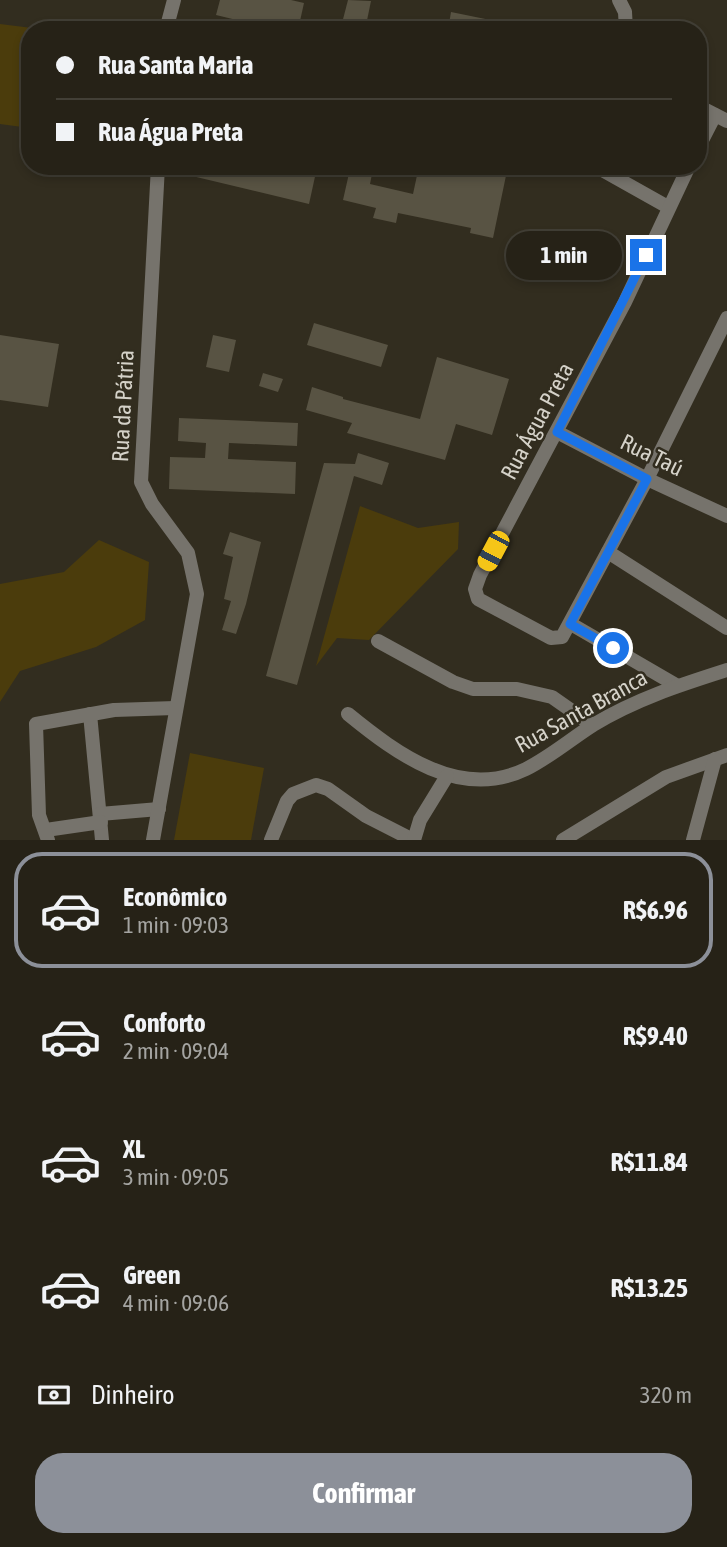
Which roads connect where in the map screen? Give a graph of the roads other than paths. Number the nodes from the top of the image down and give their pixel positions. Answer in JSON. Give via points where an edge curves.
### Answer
{"nodes":[{"id":1,"x":174,"y":0,"type":"edge"},
{"id":2,"x":620,"y":0,"type":"edge"},
{"id":3,"x":168,"y":21,"type":"edge"},
{"id":4,"x":626,"y":21,"type":"edge"},
{"id":5,"x":721,"y":118,"type":"edge"},
{"id":6,"x":707,"y":136,"type":"edge"},
{"id":7,"x":158,"y":175,"type":"edge"},
{"id":8,"x":611,"y":175,"type":"edge"},
{"id":9,"x":684,"y":175,"type":"edge"},
{"id":10,"x":668,"y":207,"type":"junction"},
{"id":11,"x":727,"y":318,"type":"edge"},
{"id":12,"x":557,"y":432,"type":"junction"},
{"id":13,"x":647,"y":479,"type":"junction"},
{"id":14,"x":727,"y":516,"type":"edge"},
{"id":15,"x":608,"y":552,"type":"junction"},
{"id":16,"x":570,"y":624,"type":"junction"},
{"id":17,"x":727,"y":628,"type":"edge"},
{"id":18,"x":378,"y":641,"type":"dead end"},
{"id":19,"x":727,"y":670,"type":"edge"},
{"id":20,"x":676,"y":685,"type":"junction"},
{"id":21,"x":175,"y":708,"type":"junction"},
{"id":22,"x":90,"y":714,"type":"junction"},
{"id":23,"x":348,"y":714,"type":"dead end"},
{"id":24,"x":592,"y":726,"type":"junction"},
{"id":25,"x":721,"y":757,"type":"edge"},
{"id":26,"x":447,"y":776,"type":"junction"},
{"id":27,"x":159,"y":809,"type":"junction"},
{"id":28,"x":101,"y":818,"type":"junction"},
{"id":29,"x":47,"y":835,"type":"edge"},
{"id":30,"x":102,"y":840,"type":"edge"},
{"id":31,"x":153,"y":840,"type":"edge"},
{"id":32,"x":271,"y":840,"type":"edge"},
{"id":33,"x":414,"y":840,"type":"edge"},
{"id":34,"x":563,"y":840,"type":"edge"},
{"id":35,"x":693,"y":840,"type":"edge"}],
"edges":[{"from":1,"to":3,"type":"street"},
{"from":2,"to":4,"type":"street"},
{"from":5,"to":6,"type":"street"},
{"from":7,"to":21,"type":"street","name":"Rua da Pátria","via":[[142,482],[152,504],[188,553],[197,594]]},
{"from":8,"to":10,"type":"street"},
{"from":9,"to":10,"type":"street","name":"Rua Água Preta"},
{"from":10,"to":12,"type":"street","name":"Rua Água Preta"},
{"from":11,"to":13,"type":"street"},
{"from":12,"to":13,"type":"street","name":"Rua Taú"},
{"from":12,"to":16,"type":"street","name":"Rua Água Preta","via":[[480,575],[475,594],[551,638],[562,637]]},
{"from":13,"to":14,"type":"street","name":"Rua Taú"},
{"from":13,"to":15,"type":"street"},
{"from":15,"to":16,"type":"street"},
{"from":15,"to":17,"type":"street"},
{"from":16,"to":20,"type":"street"},
{"from":18,"to":24,"type":"street","via":[[473,689],[517,689],[552,697]]},
{"from":19,"to":20,"type":"street","name":"Rua Santa Branca"},
{"from":20,"to":24,"type":"street","name":"Rua Santa Branca"},
{"from":21,"to":22,"type":"street"},
{"from":21,"to":27,"type":"street","name":"Rua da Pátria"},
{"from":22,"to":28,"type":"street"},
{"from":22,"to":29,"type":"street","via":[[36,724],[39,816]]},
{"from":23,"to":26,"type":"street","name":"Rua Santa Branca","via":[[383,742]]},
{"from":24,"to":26,"type":"street","name":"Rua Santa Branca","via":[[525,769],[486,779]]},
{"from":25,"to":34,"type":"street","via":[[666,777]]},
{"from":25,"to":35,"type":"street"},
{"from":26,"to":33,"type":"street","via":[[420,820]]},
{"from":27,"to":28,"type":"street"},
{"from":27,"to":31,"type":"street","name":"Rua da Pátria"},
{"from":28,"to":29,"type":"street"},
{"from":28,"to":30,"type":"street"},
{"from":32,"to":33,"type":"street","via":[[286,801],[303,789],[321,786]]}]}
